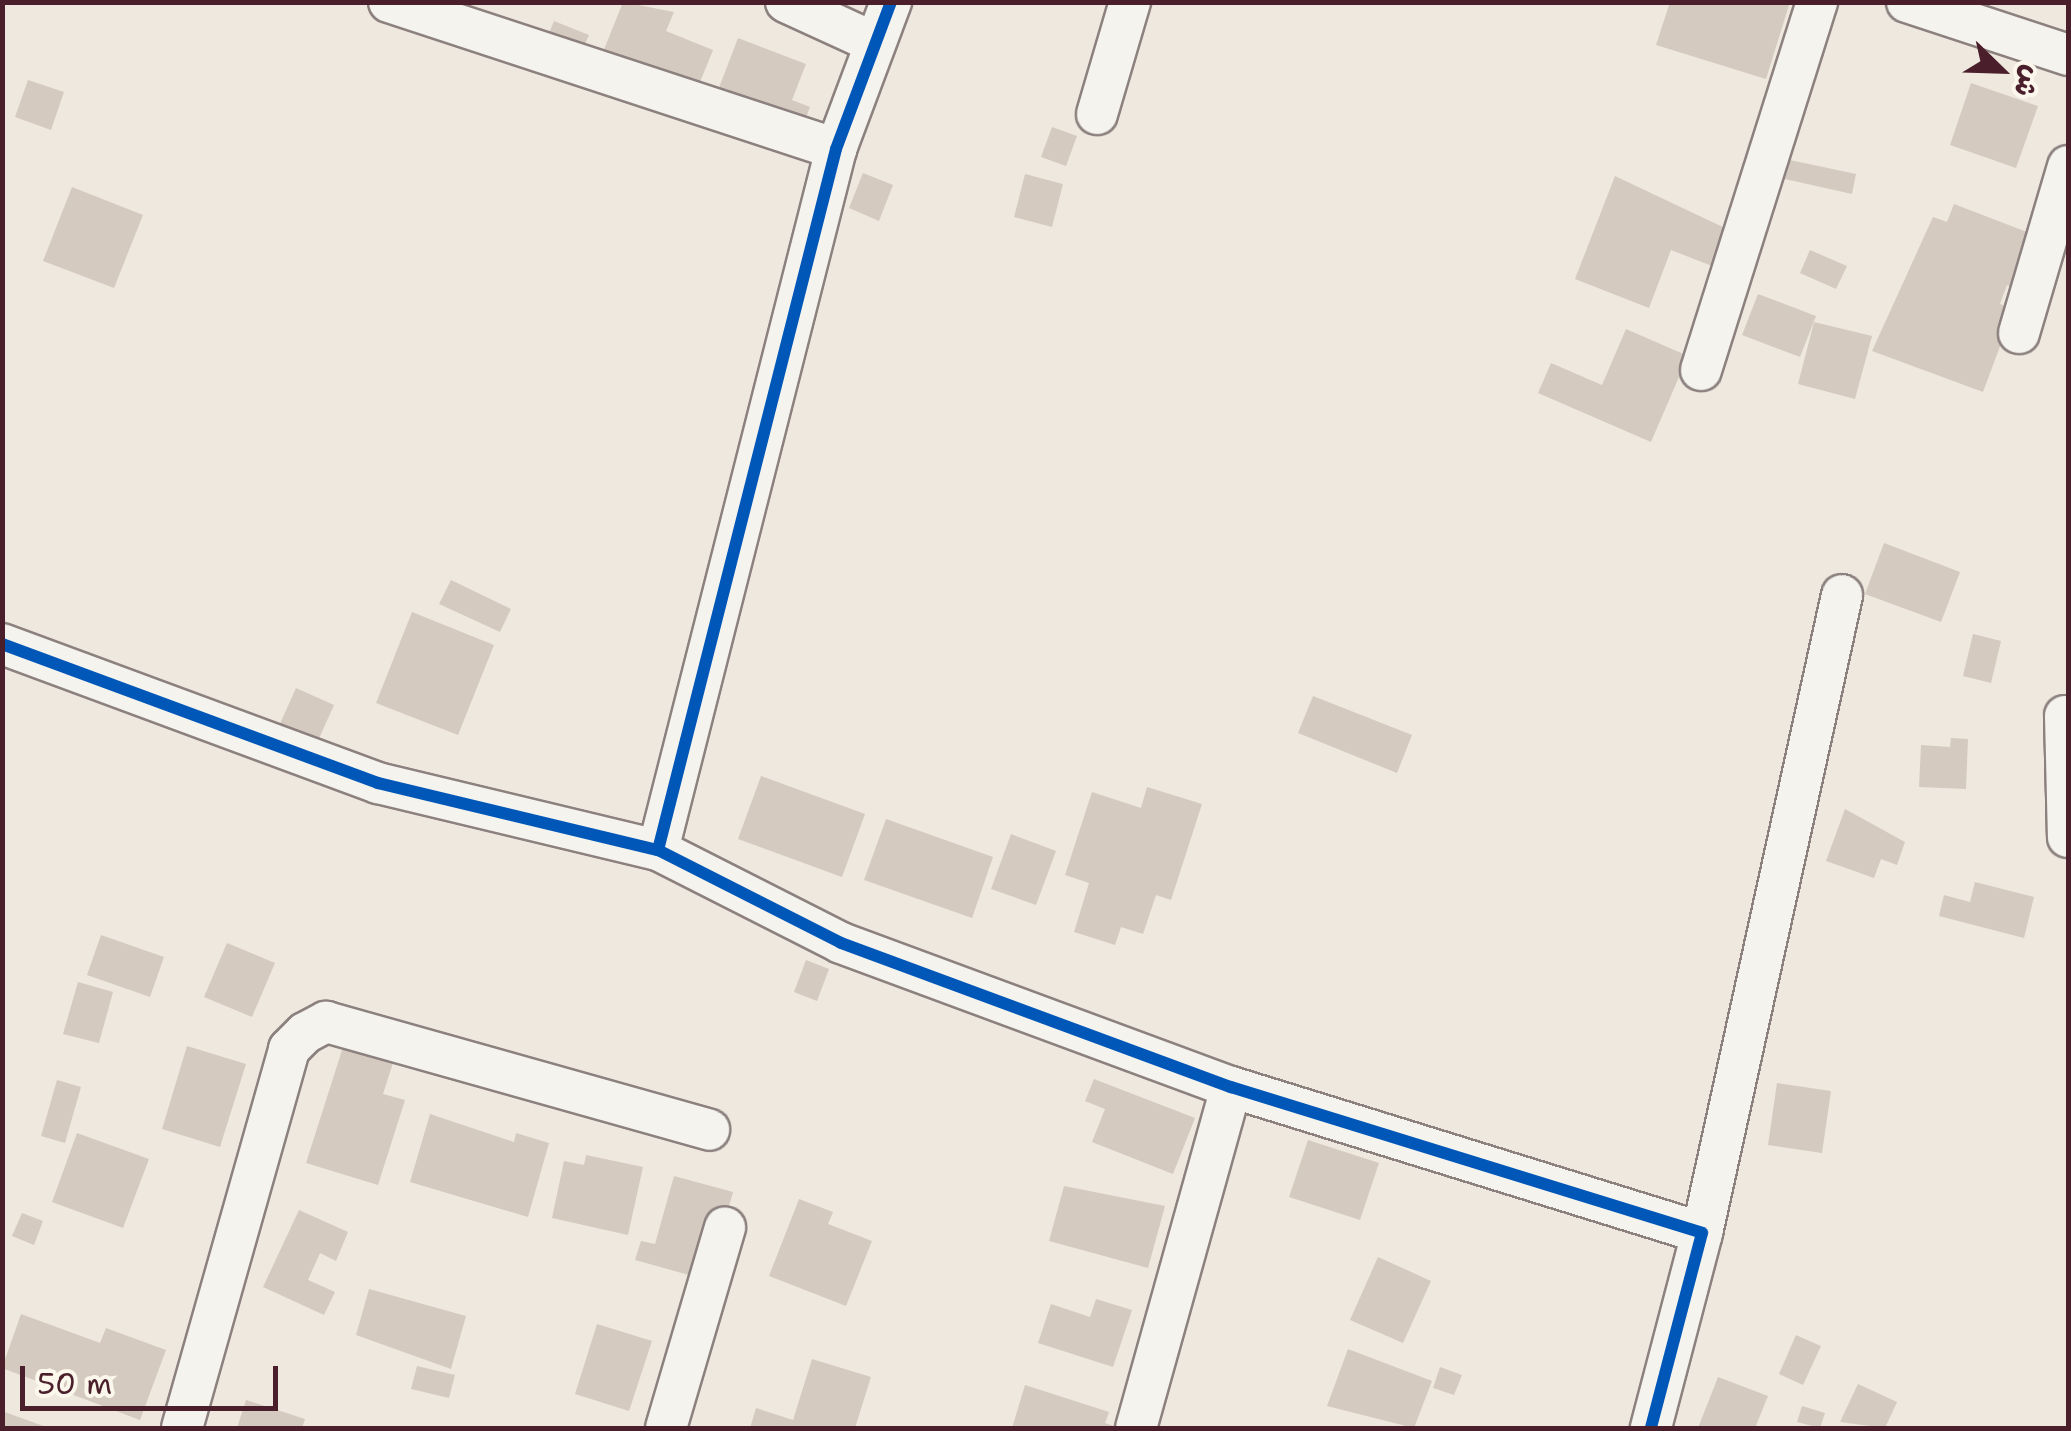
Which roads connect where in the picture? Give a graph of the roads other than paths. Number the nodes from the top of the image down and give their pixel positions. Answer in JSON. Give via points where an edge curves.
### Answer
{"nodes":[{"id":1,"x":390,"y":2,"type":"edge"},
{"id":2,"x":786,"y":2,"type":"edge"},
{"id":3,"x":891,"y":2,"type":"edge"},
{"id":4,"x":1130,"y":2,"type":"edge"},
{"id":5,"x":1817,"y":2,"type":"edge"},
{"id":6,"x":1907,"y":2,"type":"edge"},
{"id":7,"x":876,"y":43,"type":"junction"},
{"id":8,"x":2068,"y":55,"type":"edge"},
{"id":9,"x":1097,"y":114,"type":"dead end"},
{"id":10,"x":836,"y":149,"type":"junction"},
{"id":11,"x":2068,"y":166,"type":"edge"},
{"id":12,"x":2018,"y":334,"type":"dead end"},
{"id":13,"x":1701,"y":370,"type":"dead end"},
{"id":14,"x":1842,"y":595,"type":"dead end"},
{"id":15,"x":2,"y":644,"type":"edge"},
{"id":16,"x":2064,"y":716,"type":"dead end"},
{"id":17,"x":2068,"y":837,"type":"edge"},
{"id":18,"x":658,"y":850,"type":"junction"},
{"id":19,"x":1231,"y":1087,"type":"junction"},
{"id":20,"x":709,"y":1130,"type":"dead end"},
{"id":21,"x":725,"y":1228,"type":"dead end"},
{"id":22,"x":1702,"y":1233,"type":"junction"},
{"id":23,"x":182,"y":1428,"type":"edge"},
{"id":24,"x":666,"y":1428,"type":"edge"},
{"id":25,"x":1136,"y":1428,"type":"edge"},
{"id":26,"x":1651,"y":1428,"type":"edge"}],
"edges":[{"from":1,"to":10,"type":"street"},
{"from":2,"to":7,"type":"street"},
{"from":3,"to":7,"type":"street"},
{"from":4,"to":9,"type":"street"},
{"from":5,"to":13,"type":"street"},
{"from":6,"to":8,"type":"street"},
{"from":7,"to":10,"type":"street"},
{"from":10,"to":18,"type":"street"},
{"from":11,"to":12,"type":"street"},
{"from":14,"to":22,"type":"street"},
{"from":15,"to":18,"type":"street","via":[[378,784]]},
{"from":16,"to":17,"type":"street"},
{"from":18,"to":19,"type":"street","via":[[841,944]]},
{"from":19,"to":22,"type":"street"},
{"from":19,"to":25,"type":"street"},
{"from":20,"to":23,"type":"street","via":[[326,1022],[305,1033],[289,1049]]},
{"from":21,"to":24,"type":"street"},
{"from":22,"to":26,"type":"street"}]}
